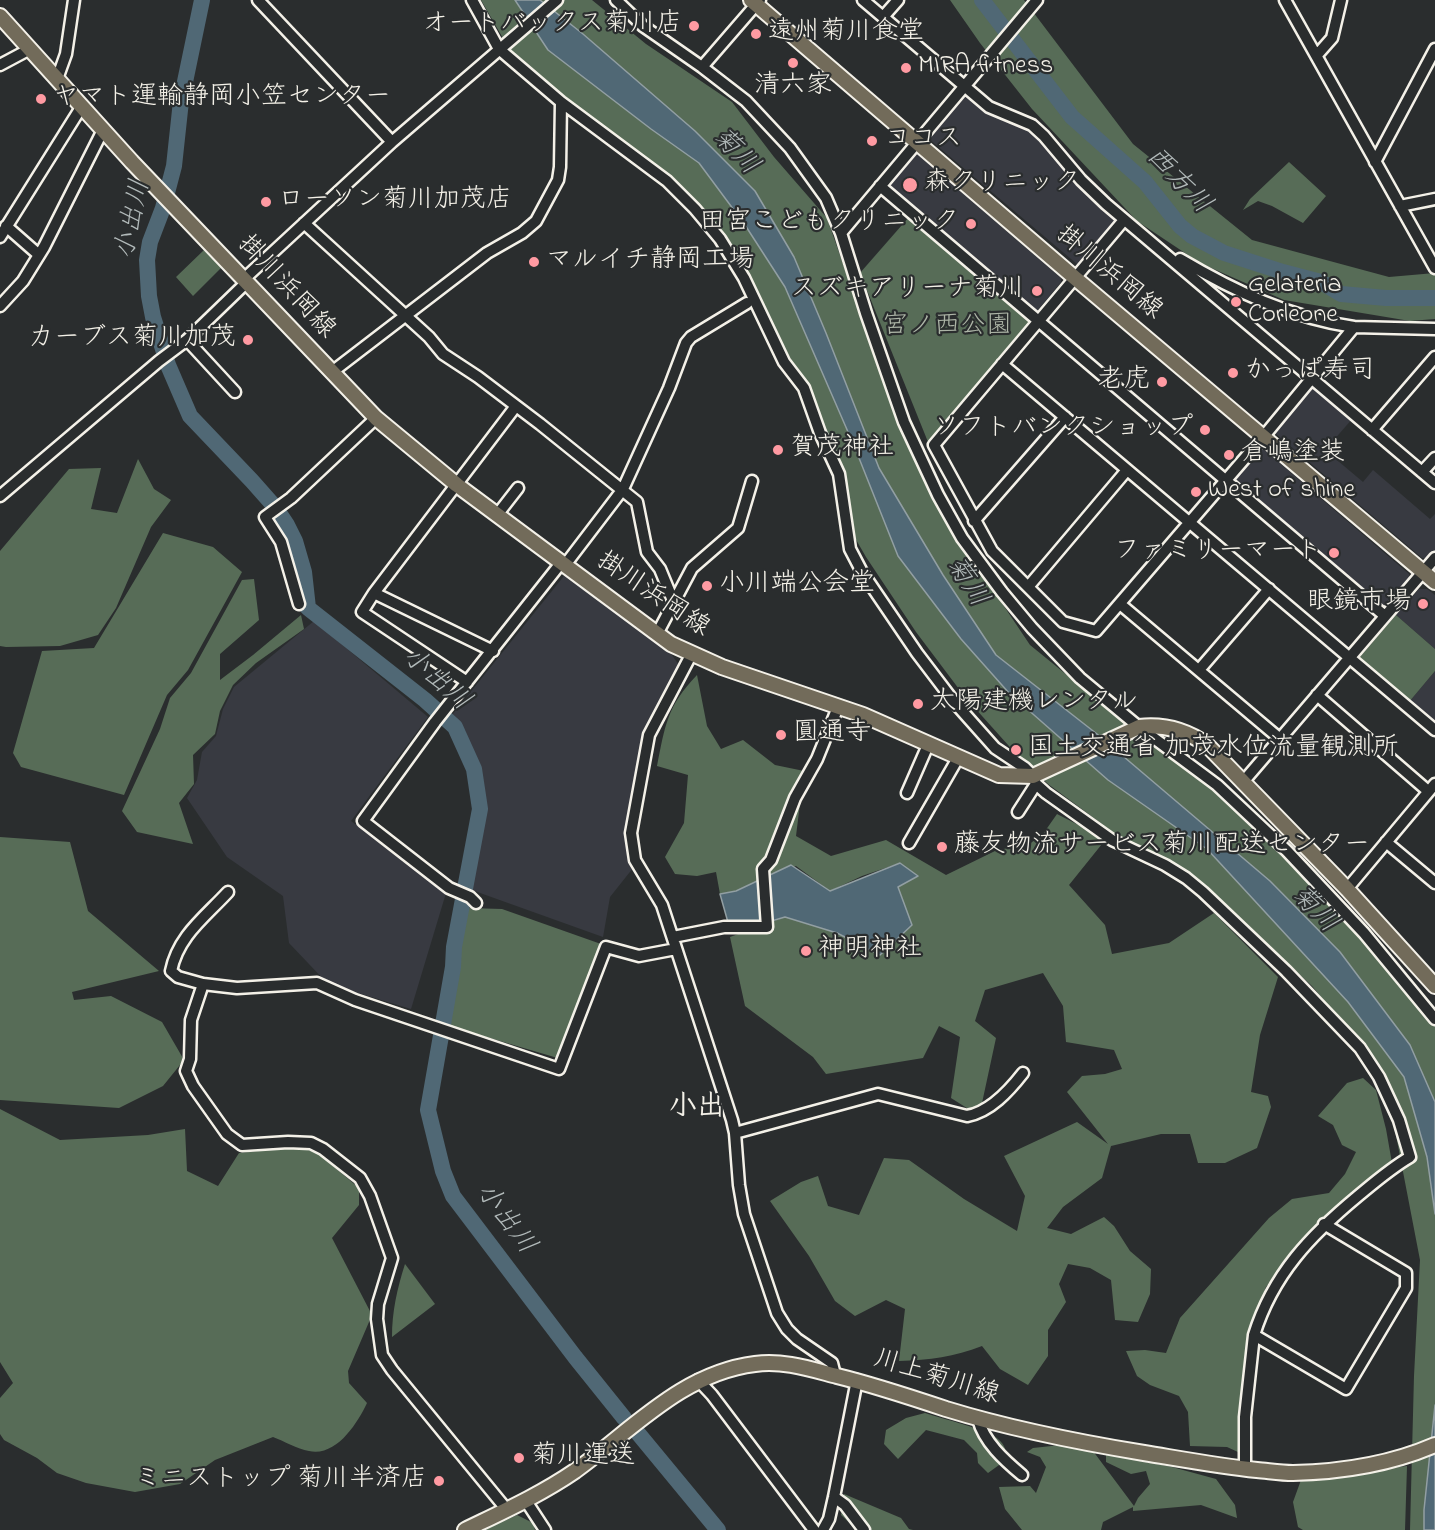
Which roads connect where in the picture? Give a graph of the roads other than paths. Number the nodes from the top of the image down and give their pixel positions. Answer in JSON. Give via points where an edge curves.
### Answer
{"nodes":[{"id":1,"x":74,"y":0,"type":"edge"},
{"id":2,"x":258,"y":0,"type":"edge"},
{"id":3,"x":472,"y":0,"type":"edge"},
{"id":4,"x":557,"y":0,"type":"edge"},
{"id":5,"x":616,"y":0,"type":"edge"},
{"id":6,"x":863,"y":0,"type":"edge"},
{"id":7,"x":898,"y":0,"type":"edge"},
{"id":8,"x":1037,"y":0,"type":"edge"},
{"id":9,"x":1286,"y":0,"type":"edge"},
{"id":10,"x":1341,"y":0,"type":"edge"},
{"id":11,"x":756,"y":2,"type":"edge"},
{"id":12,"x":0,"y":16,"type":"edge"},
{"id":13,"x":883,"y":17,"type":"junction"},
{"id":14,"x":501,"y":48,"type":"junction"},
{"id":15,"x":30,"y":49,"type":"junction"},
{"id":16,"x":1435,"y":49,"type":"edge"},
{"id":17,"x":1317,"y":55,"type":"junction"},
{"id":18,"x":0,"y":65,"type":"edge"},
{"id":19,"x":702,"y":67,"type":"junction"},
{"id":20,"x":57,"y":79,"type":"junction"},
{"id":21,"x":965,"y":86,"type":"junction"},
{"id":22,"x":561,"y":102,"type":"junction"},
{"id":23,"x":82,"y":106,"type":"junction"},
{"id":24,"x":103,"y":130,"type":"junction"},
{"id":25,"x":392,"y":142,"type":"junction"},
{"id":26,"x":918,"y":142,"type":"junction"},
{"id":27,"x":1375,"y":162,"type":"junction"},
{"id":28,"x":880,"y":186,"type":"junction"},
{"id":29,"x":1435,"y":199,"type":"edge"},
{"id":30,"x":1400,"y":206,"type":"junction"},
{"id":31,"x":0,"y":213,"type":"edge"},
{"id":32,"x":1124,"y":220,"type":"junction"},
{"id":33,"x":303,"y":223,"type":"junction"},
{"id":34,"x":5,"y":228,"type":"edge"},
{"id":35,"x":841,"y":233,"type":"junction"},
{"id":36,"x":1152,"y":242,"type":"junction"},
{"id":37,"x":39,"y":255,"type":"junction"},
{"id":38,"x":1435,"y":268,"type":"edge"},
{"id":39,"x":1075,"y":278,"type":"junction"},
{"id":40,"x":245,"y":280,"type":"junction"},
{"id":41,"x":747,"y":303,"type":"dead end"},
{"id":42,"x":0,"y":306,"type":"edge"},
{"id":43,"x":406,"y":315,"type":"junction"},
{"id":44,"x":1037,"y":321,"type":"junction"},
{"id":45,"x":1354,"y":327,"type":"junction"},
{"id":46,"x":1435,"y":329,"type":"edge"},
{"id":47,"x":186,"y":340,"type":"junction"},
{"id":48,"x":1435,"y":357,"type":"edge"},
{"id":49,"x":1002,"y":364,"type":"junction"},
{"id":50,"x":332,"y":372,"type":"junction"},
{"id":51,"x":1312,"y":379,"type":"junction"},
{"id":52,"x":235,"y":392,"type":"dead end"},
{"id":53,"x":516,"y":406,"type":"junction"},
{"id":54,"x":1065,"y":417,"type":"junction"},
{"id":55,"x":376,"y":418,"type":"junction"},
{"id":56,"x":1372,"y":430,"type":"junction"},
{"id":57,"x":1264,"y":436,"type":"junction"},
{"id":58,"x":1435,"y":458,"type":"edge"},
{"id":59,"x":1127,"y":470,"type":"junction"},
{"id":60,"x":1422,"y":472,"type":"junction"},
{"id":61,"x":752,"y":481,"type":"dead end"},
{"id":62,"x":1226,"y":481,"type":"junction"},
{"id":63,"x":1435,"y":483,"type":"edge"},
{"id":64,"x":457,"y":485,"type":"junction"},
{"id":65,"x":518,"y":488,"type":"dead end"},
{"id":66,"x":623,"y":489,"type":"junction"},
{"id":67,"x":0,"y":496,"type":"edge"},
{"id":68,"x":497,"y":515,"type":"junction"},
{"id":69,"x":974,"y":521,"type":"junction"},
{"id":70,"x":1190,"y":522,"type":"junction"},
{"id":71,"x":1435,"y":558,"type":"edge"},
{"id":72,"x":563,"y":564,"type":"junction"},
{"id":73,"x":1423,"y":572,"type":"junction"},
{"id":74,"x":1435,"y":582,"type":"edge"},
{"id":75,"x":1028,"y":587,"type":"junction"},
{"id":76,"x":1269,"y":589,"type":"junction"},
{"id":77,"x":374,"y":593,"type":"junction"},
{"id":78,"x":674,"y":603,"type":"junction"},
{"id":79,"x":299,"y":604,"type":"dead end"},
{"id":80,"x":1120,"y":604,"type":"junction"},
{"id":81,"x":1385,"y":616,"type":"junction"},
{"id":82,"x":657,"y":634,"type":"junction"},
{"id":83,"x":493,"y":651,"type":"junction"},
{"id":84,"x":691,"y":655,"type":"junction"},
{"id":85,"x":1350,"y":657,"type":"junction"},
{"id":86,"x":1199,"y":670,"type":"junction"},
{"id":87,"x":467,"y":682,"type":"junction"},
{"id":88,"x":1317,"y":695,"type":"junction"},
{"id":89,"x":838,"y":707,"type":"junction"},
{"id":90,"x":1138,"y":728,"type":"junction"},
{"id":91,"x":1435,"y":730,"type":"edge"},
{"id":92,"x":1280,"y":738,"type":"junction"},
{"id":93,"x":928,"y":745,"type":"junction"},
{"id":94,"x":958,"y":758,"type":"junction"},
{"id":95,"x":1034,"y":778,"type":"junction"},
{"id":96,"x":1242,"y":783,"type":"junction"},
{"id":97,"x":1432,"y":788,"type":"edge"},
{"id":98,"x":907,"y":793,"type":"dead end"},
{"id":99,"x":1018,"y":812,"type":"dead end"},
{"id":100,"x":1386,"y":842,"type":"junction"},
{"id":101,"x":909,"y":843,"type":"dead end"},
{"id":102,"x":1435,"y":883,"type":"edge"},
{"id":103,"x":1347,"y":889,"type":"junction"},
{"id":104,"x":228,"y":892,"type":"dead end"},
{"id":105,"x":473,"y":900,"type":"dead end"},
{"id":106,"x":673,"y":937,"type":"junction"},
{"id":107,"x":676,"y":949,"type":"junction"},
{"id":108,"x":203,"y":984,"type":"junction"},
{"id":109,"x":1435,"y":986,"type":"edge"},
{"id":110,"x":1435,"y":1019,"type":"edge"},
{"id":111,"x":1023,"y":1072,"type":"dead end"},
{"id":112,"x":735,"y":1133,"type":"junction"},
{"id":113,"x":1324,"y":1224,"type":"junction"},
{"id":114,"x":1254,"y":1335,"type":"junction"},
{"id":115,"x":835,"y":1375,"type":"junction"},
{"id":116,"x":698,"y":1380,"type":"junction"},
{"id":117,"x":857,"y":1380,"type":"junction"},
{"id":118,"x":978,"y":1419,"type":"junction"},
{"id":119,"x":1435,"y":1445,"type":"edge"},
{"id":120,"x":1245,"y":1468,"type":"junction"},
{"id":121,"x":1022,"y":1475,"type":"dead end"},
{"id":122,"x":834,"y":1497,"type":"junction"},
{"id":123,"x":526,"y":1501,"type":"junction"},
{"id":124,"x":507,"y":1510,"type":"junction"},
{"id":125,"x":465,"y":1530,"type":"edge"},
{"id":126,"x":545,"y":1530,"type":"edge"},
{"id":127,"x":814,"y":1530,"type":"edge"},
{"id":128,"x":823,"y":1530,"type":"edge"},
{"id":129,"x":864,"y":1530,"type":"edge"}],
"edges":[{"from":1,"to":20,"type":"street","via":[[66,54]]},
{"from":2,"to":25,"type":"street"},
{"from":3,"to":14,"type":"street"},
{"from":4,"to":14,"type":"street"},
{"from":5,"to":19,"type":"street","via":[[643,26]]},
{"from":6,"to":13,"type":"street"},
{"from":7,"to":13,"type":"street"},
{"from":8,"to":21,"type":"street"},
{"from":9,"to":17,"type":"street"},
{"from":10,"to":17,"type":"street","via":[[1332,38]]},
{"from":11,"to":19,"type":"street"},
{"from":11,"to":26,"type":"main road","name":"掛川浜岡線"},
{"from":12,"to":15,"type":"main road","name":"掛川浜岡線"},
{"from":13,"to":21,"type":"street"},
{"from":14,"to":22,"type":"street"},
{"from":14,"to":25,"type":"street"},
{"from":15,"to":18,"type":"street"},
{"from":15,"to":20,"type":"main road","name":"掛川浜岡線"},
{"from":16,"to":27,"type":"street"},
{"from":17,"to":27,"type":"street"},
{"from":19,"to":35,"type":"street","via":[[746,101],[790,148],[826,198]]},
{"from":20,"to":23,"type":"main road","name":"掛川浜岡線"},
{"from":21,"to":26,"type":"street"},
{"from":21,"to":32,"type":"street","via":[[989,107],[1032,125],[1081,180]]},
{"from":22,"to":43,"type":"street","via":[[558,180],[536,221]]},
{"from":22,"to":95,"type":"street","via":[[667,181],[720,239],[744,278],[784,362],[804,388],[839,474],[850,549],[862,572],[955,703],[995,748],[1016,760]]},
{"from":23,"to":24,"type":"main road","name":"掛川浜岡線"},
{"from":23,"to":34,"type":"street"},
{"from":24,"to":37,"type":"street"},
{"from":24,"to":40,"type":"main road","name":"掛川浜岡線"},
{"from":25,"to":33,"type":"street"},
{"from":26,"to":28,"type":"street"},
{"from":26,"to":39,"type":"main road","name":"掛川浜岡線"},
{"from":27,"to":30,"type":"street"},
{"from":28,"to":35,"type":"street"},
{"from":28,"to":44,"type":"street"},
{"from":29,"to":30,"type":"street"},
{"from":30,"to":38,"type":"street"},
{"from":31,"to":34,"type":"street"},
{"from":32,"to":36,"type":"street"},
{"from":32,"to":39,"type":"street"},
{"from":33,"to":40,"type":"street"},
{"from":33,"to":43,"type":"street"},
{"from":34,"to":37,"type":"street"},
{"from":35,"to":90,"type":"street","via":[[904,422],[963,538],[1032,628],[1080,678]]},
{"from":36,"to":45,"type":"street","via":[[1251,297],[1316,320]]},
{"from":36,"to":51,"type":"street"},
{"from":37,"to":42,"type":"street","via":[[23,281]]},
{"from":39,"to":44,"type":"street"},
{"from":39,"to":57,"type":"main road","name":"掛川浜岡線"},
{"from":40,"to":47,"type":"street"},
{"from":40,"to":50,"type":"main road","name":"掛川浜岡線"},
{"from":41,"to":66,"type":"street","via":[[686,344]]},
{"from":43,"to":50,"type":"street"},
{"from":43,"to":53,"type":"street","via":[[443,354]]},
{"from":44,"to":49,"type":"street"},
{"from":44,"to":62,"type":"street"},
{"from":45,"to":46,"type":"street"},
{"from":45,"to":51,"type":"street"},
{"from":47,"to":52,"type":"street"},
{"from":47,"to":67,"type":"street"},
{"from":48,"to":56,"type":"street"},
{"from":49,"to":54,"type":"street"},
{"from":49,"to":69,"type":"street","via":[[934,445]]},
{"from":50,"to":55,"type":"main road","name":"掛川浜岡線"},
{"from":51,"to":56,"type":"street"},
{"from":51,"to":57,"type":"street"},
{"from":53,"to":64,"type":"street"},
{"from":53,"to":66,"type":"street"},
{"from":54,"to":59,"type":"street"},
{"from":54,"to":69,"type":"street"},
{"from":55,"to":64,"type":"main road","name":"掛川浜岡線"},
{"from":55,"to":79,"type":"street","via":[[266,517],[281,542]]},
{"from":56,"to":60,"type":"street"},
{"from":57,"to":62,"type":"street"},
{"from":57,"to":73,"type":"main road","name":"掛川浜岡線"},
{"from":58,"to":60,"type":"street"},
{"from":59,"to":70,"type":"street"},
{"from":59,"to":75,"type":"street"},
{"from":60,"to":63,"type":"street"},
{"from":61,"to":78,"type":"street","via":[[738,528],[692,568]]},
{"from":62,"to":70,"type":"street"},
{"from":62,"to":81,"type":"street"},
{"from":64,"to":68,"type":"main road","name":"掛川浜岡線"},
{"from":64,"to":77,"type":"street"},
{"from":65,"to":68,"type":"street"},
{"from":66,"to":72,"type":"street"},
{"from":66,"to":78,"type":"street","via":[[637,502],[647,552],[660,569]]},
{"from":68,"to":72,"type":"main road","name":"掛川浜岡線"},
{"from":69,"to":75,"type":"street","via":[[992,551]]},
{"from":70,"to":76,"type":"street"},
{"from":70,"to":80,"type":"street"},
{"from":71,"to":73,"type":"street"},
{"from":72,"to":82,"type":"main road","name":"掛川浜岡線"},
{"from":72,"to":83,"type":"street"},
{"from":73,"to":74,"type":"main road","name":"掛川浜岡線"},
{"from":73,"to":81,"type":"street"},
{"from":75,"to":80,"type":"street","via":[[1063,622],[1096,631]]},
{"from":76,"to":85,"type":"street"},
{"from":76,"to":86,"type":"street"},
{"from":77,"to":83,"type":"street"},
{"from":77,"to":87,"type":"street","via":[[362,612]]},
{"from":78,"to":82,"type":"street"},
{"from":80,"to":86,"type":"street"},
{"from":81,"to":85,"type":"street"},
{"from":82,"to":84,"type":"main road","name":"掛川浜岡線"},
{"from":83,"to":87,"type":"street"},
{"from":84,"to":89,"type":"main road","name":"掛川浜岡線"},
{"from":84,"to":106,"type":"street","via":[[649,735],[631,833],[634,860],[662,905]]},
{"from":85,"to":88,"type":"street"},
{"from":85,"to":91,"type":"street"},
{"from":86,"to":92,"type":"street"},
{"from":87,"to":105,"type":"street","via":[[363,822],[453,891]]},
{"from":88,"to":92,"type":"street"},
{"from":88,"to":97,"type":"street"},
{"from":89,"to":93,"type":"main road","name":"掛川浜岡線"},
{"from":89,"to":106,"type":"street","via":[[771,860],[763,869],[767,927],[724,927]]},
{"from":90,"to":95,"type":"main road","name":"掛川浜岡線"},
{"from":90,"to":96,"type":"main road","name":"掛川浜岡線","via":[[1153,726],[1191,734],[1207,745]]},
{"from":90,"to":110,"type":"street","via":[[1217,785],[1287,851],[1364,933]]},
{"from":92,"to":96,"type":"street"},
{"from":93,"to":94,"type":"main road","name":"掛川浜岡線"},
{"from":93,"to":98,"type":"street"},
{"from":94,"to":95,"type":"main road","name":"掛川浜岡線","via":[[999,775]]},
{"from":94,"to":101,"type":"street"},
{"from":95,"to":99,"type":"street"},
{"from":95,"to":113,"type":"street","via":[[1112,840],[1165,865],[1203,892],[1336,1020],[1373,1066],[1399,1120],[1410,1157]]},
{"from":96,"to":103,"type":"main road","name":"掛川浜岡線"},
{"from":97,"to":100,"type":"street"},
{"from":100,"to":102,"type":"street"},
{"from":100,"to":103,"type":"street"},
{"from":103,"to":109,"type":"main road","name":"掛川浜岡線"},
{"from":104,"to":108,"type":"street","via":[[187,933],[172,964],[171,971],[178,977]]},
{"from":106,"to":107,"type":"street"},
{"from":107,"to":108,"type":"street","via":[[639,956],[606,947],[559,1069],[355,1000],[317,983],[237,988]]},
{"from":107,"to":112,"type":"street"},
{"from":108,"to":124,"type":"street","via":[[191,1020],[186,1071],[192,1086],[227,1134],[242,1145],[311,1143],[360,1178],[392,1258],[378,1304],[382,1355]]},
{"from":111,"to":112,"type":"street","via":[[1009,1092],[976,1115],[878,1094]]},
{"from":112,"to":115,"type":"street","via":[[744,1214],[777,1313],[797,1340],[832,1364]]},
{"from":113,"to":114,"type":"street","via":[[1272,1290]]},
{"from":113,"to":114,"type":"street","via":[[1406,1274],[1406,1288],[1346,1389]]},
{"from":114,"to":120,"type":"street","via":[[1245,1417]]},
{"from":115,"to":116,"type":"main road","name":"川上菊川線","via":[[789,1364],[758,1363]]},
{"from":115,"to":117,"type":"main road","name":"川上菊川線"},
{"from":116,"to":123,"type":"main road","name":"川上菊川線","via":[[671,1396],[572,1473]]},
{"from":116,"to":127,"type":"street"},
{"from":117,"to":118,"type":"main road","name":"川上菊川線"},
{"from":117,"to":122,"type":"street"},
{"from":118,"to":120,"type":"main road","name":"川上菊川線","via":[[1077,1442]]},
{"from":118,"to":121,"type":"street","via":[[998,1453]]},
{"from":119,"to":120,"type":"main road","name":"川上菊川線","via":[[1374,1464],[1301,1472]]},
{"from":122,"to":128,"type":"street"},
{"from":122,"to":129,"type":"street"},
{"from":123,"to":124,"type":"main road","name":"川上菊川線"},
{"from":123,"to":126,"type":"street"},
{"from":124,"to":125,"type":"main road","name":"川上菊川線"}]}
